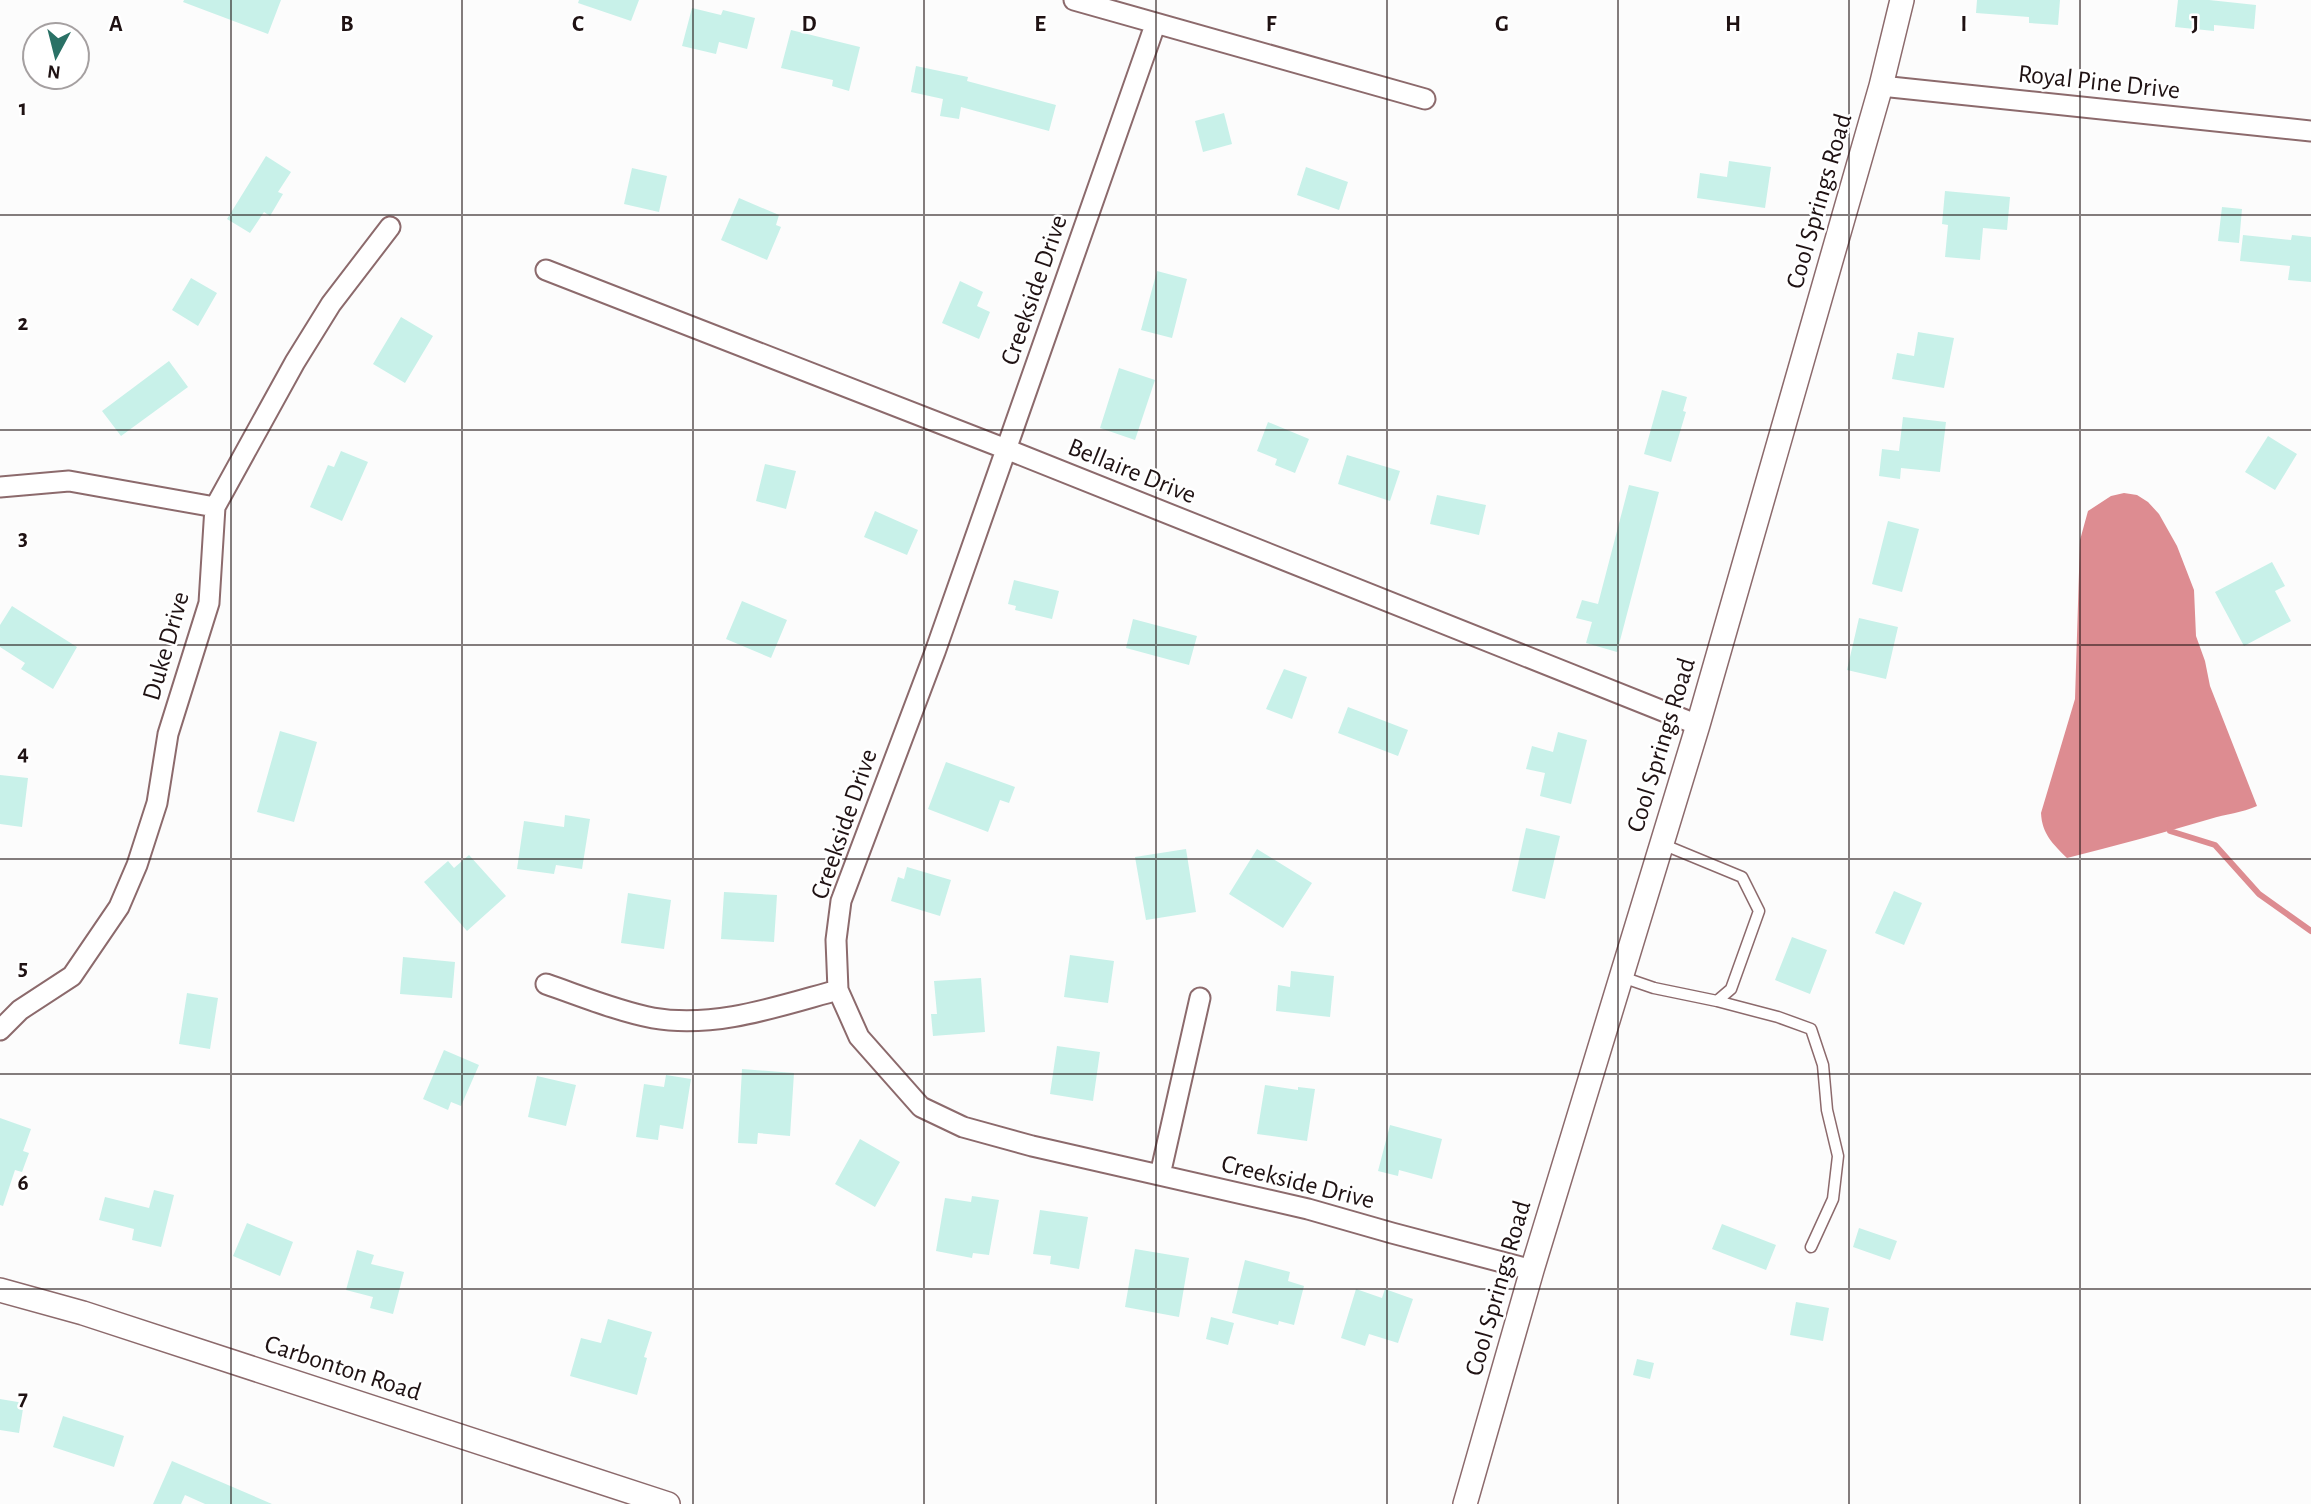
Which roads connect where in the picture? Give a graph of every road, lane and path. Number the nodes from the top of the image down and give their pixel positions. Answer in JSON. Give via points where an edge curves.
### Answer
{"nodes":[{"id":1,"x":1074,"y":0,"type":"edge"},
{"id":2,"x":1902,"y":0,"type":"edge"},
{"id":3,"x":1155,"y":25,"type":"junction"},
{"id":4,"x":1881,"y":86,"type":"junction"},
{"id":5,"x":1425,"y":99,"type":"dead end"},
{"id":6,"x":2311,"y":131,"type":"edge"},
{"id":7,"x":390,"y":227,"type":"dead end"},
{"id":8,"x":546,"y":270,"type":"dead end"},
{"id":9,"x":1006,"y":449,"type":"junction"},
{"id":10,"x":0,"y":487,"type":"edge"},
{"id":11,"x":215,"y":507,"type":"junction"},
{"id":12,"x":1698,"y":725,"type":"junction"},
{"id":13,"x":1661,"y":844,"type":"junction"},
{"id":14,"x":1621,"y":977,"type":"junction"},
{"id":15,"x":546,"y":984,"type":"dead end"},
{"id":16,"x":838,"y":990,"type":"junction"},
{"id":17,"x":1200,"y":998,"type":"dead end"},
{"id":18,"x":1717,"y":1001,"type":"junction"},
{"id":19,"x":0,"y":1030,"type":"edge"},
{"id":20,"x":1160,"y":1175,"type":"junction"},
{"id":21,"x":1811,"y":1247,"type":"dead end"},
{"id":22,"x":1532,"y":1270,"type":"junction"},
{"id":23,"x":0,"y":1290,"type":"edge"},
{"id":24,"x":668,"y":1504,"type":"edge"},
{"id":25,"x":1465,"y":1504,"type":"edge"}],
"edges":[{"from":1,"to":3,"type":"street"},
{"from":2,"to":4,"type":"street","name":"Cool Springs Road"},
{"from":3,"to":5,"type":"street"},
{"from":3,"to":9,"type":"street","name":"Creekside Drive"},
{"from":4,"to":6,"type":"street","name":"Royal Pine Drive"},
{"from":4,"to":12,"type":"street","name":"Cool Springs Road"},
{"from":7,"to":11,"type":"street","name":"Duke Drive","via":[[331,304]]},
{"from":8,"to":9,"type":"street","name":"Bellaire Drive"},
{"from":9,"to":12,"type":"street","name":"Bellaire Drive"},
{"from":9,"to":16,"type":"street","name":"Creekside Drive","via":[[841,901],[836,940]]},
{"from":10,"to":11,"type":"street","via":[[69,481]]},
{"from":11,"to":19,"type":"street","name":"Duke Drive","via":[[209,603],[168,734],[157,803],[119,908],[72,976],[20,1010]]},
{"from":12,"to":13,"type":"street","name":"Cool Springs Road"},
{"from":13,"to":14,"type":"street","name":"Cool Springs Road"},
{"from":13,"to":18,"type":"lane","via":[[1742,877],[1759,911],[1731,989]]},
{"from":14,"to":18,"type":"lane"},
{"from":14,"to":22,"type":"street","name":"Cool Springs Road"},
{"from":15,"to":16,"type":"street","via":[[654,1018],[699,1020],[737,1016]]},
{"from":16,"to":20,"type":"street","name":"Creekside Drive","via":[[859,1037],[922,1107],[974,1130]]},
{"from":17,"to":20,"type":"street"},
{"from":18,"to":21,"type":"lane","via":[[1811,1028],[1823,1065],[1838,1156],[1833,1199]]},
{"from":20,"to":22,"type":"street","name":"Creekside Drive","via":[[1308,1209]]},
{"from":22,"to":25,"type":"street","name":"Cool Springs Road"},
{"from":23,"to":24,"type":"street","name":"Carbonton Road"}]}
